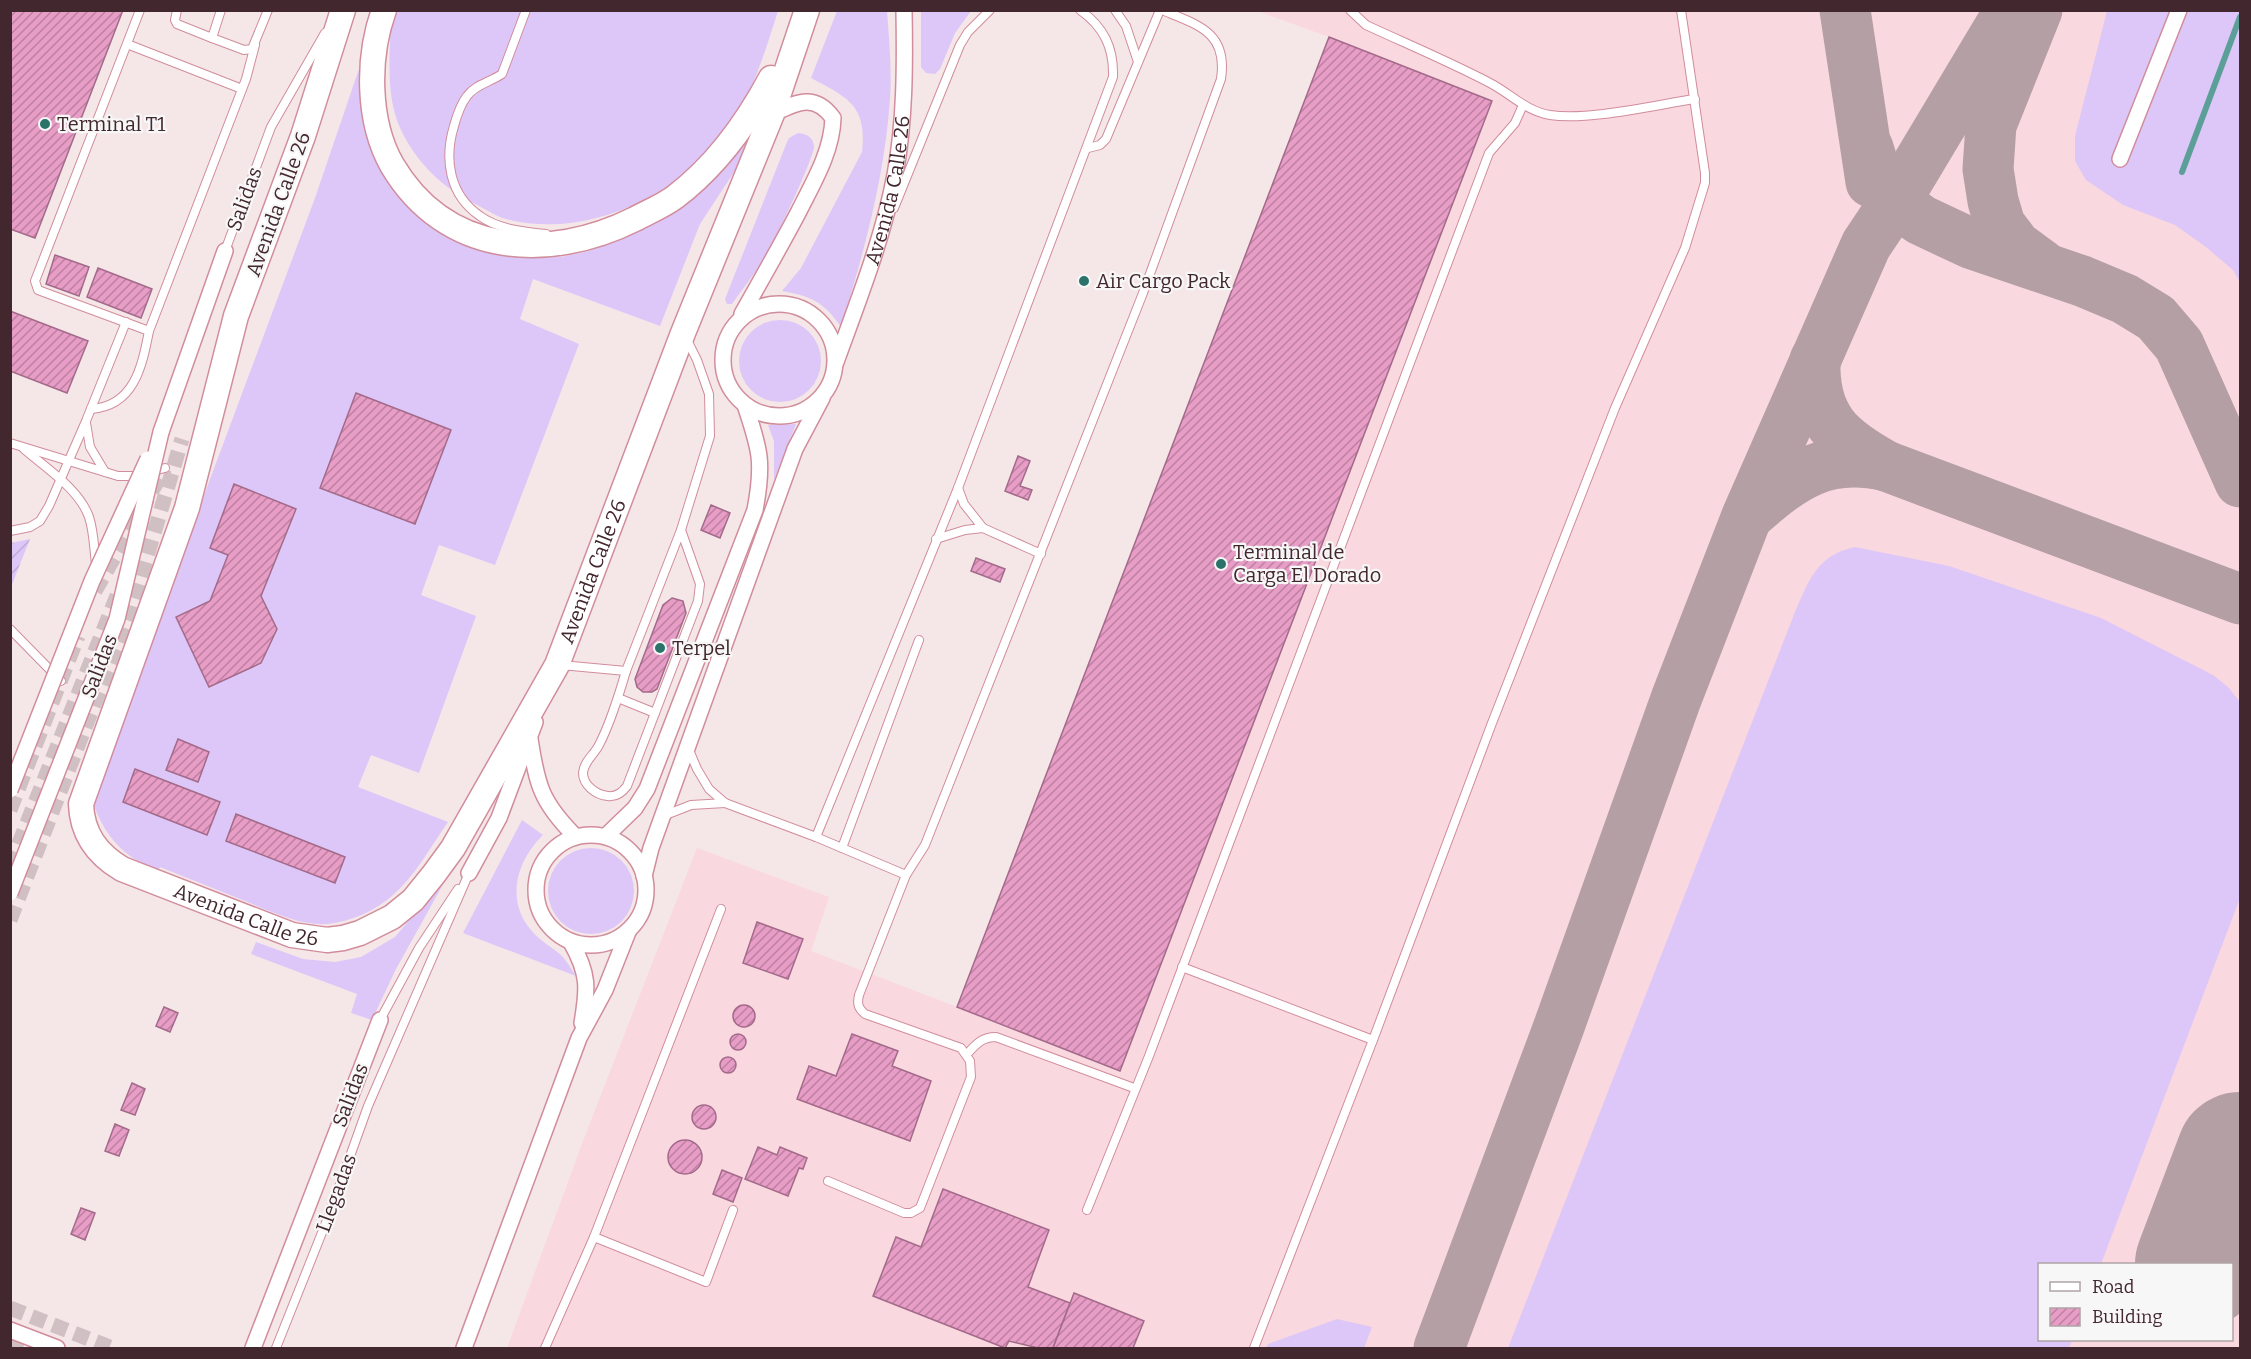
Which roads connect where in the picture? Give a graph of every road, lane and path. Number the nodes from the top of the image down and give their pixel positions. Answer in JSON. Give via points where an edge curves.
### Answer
{"nodes":[{"id":1,"x":140,"y":10,"type":"edge"},
{"id":2,"x":177,"y":10,"type":"edge"},
{"id":3,"x":221,"y":10,"type":"edge"},
{"id":4,"x":268,"y":10,"type":"edge"},
{"id":5,"x":338,"y":10,"type":"edge"},
{"id":6,"x":344,"y":10,"type":"edge"},
{"id":7,"x":384,"y":10,"type":"edge"},
{"id":8,"x":526,"y":10,"type":"edge"},
{"id":9,"x":904,"y":10,"type":"edge"},
{"id":10,"x":990,"y":10,"type":"edge"},
{"id":11,"x":1080,"y":10,"type":"edge"},
{"id":12,"x":1114,"y":10,"type":"edge"},
{"id":13,"x":1161,"y":10,"type":"edge"},
{"id":14,"x":1350,"y":10,"type":"edge"},
{"id":15,"x":1681,"y":10,"type":"edge"},
{"id":16,"x":2179,"y":10,"type":"edge"},
{"id":17,"x":806,"y":14,"type":"edge"},
{"id":18,"x":212,"y":38,"type":"junction"},
{"id":19,"x":127,"y":44,"type":"junction"},
{"id":20,"x":255,"y":45,"type":"junction"},
{"id":21,"x":1138,"y":62,"type":"junction"},
{"id":22,"x":242,"y":89,"type":"junction"},
{"id":23,"x":1695,"y":99,"type":"junction"},
{"id":24,"x":1522,"y":105,"type":"junction"},
{"id":25,"x":771,"y":114,"type":"junction"},
{"id":26,"x":1088,"y":148,"type":"junction"},
{"id":27,"x":2120,"y":159,"type":"dead end"},
{"id":28,"x":589,"y":238,"type":"junction"},
{"id":29,"x":225,"y":251,"type":"joint"},
{"id":30,"x":875,"y":254,"type":"junction"},
{"id":31,"x":740,"y":319,"type":"junction"},
{"id":32,"x":126,"y":322,"type":"junction"},
{"id":33,"x":149,"y":331,"type":"junction"},
{"id":34,"x":683,"y":333,"type":"junction"},
{"id":35,"x":836,"y":362,"type":"junction"},
{"id":36,"x":822,"y":398,"type":"junction"},
{"id":37,"x":744,"y":405,"type":"junction"},
{"id":38,"x":91,"y":409,"type":"junction"},
{"id":39,"x":86,"y":421,"type":"junction"},
{"id":40,"x":161,"y":432,"type":"junction"},
{"id":41,"x":10,"y":443,"type":"edge"},
{"id":42,"x":24,"y":449,"type":"junction"},
{"id":43,"x":69,"y":462,"type":"junction"},
{"id":44,"x":165,"y":468,"type":"dead end"},
{"id":45,"x":105,"y":472,"type":"junction"},
{"id":46,"x":61,"y":480,"type":"junction"},
{"id":47,"x":958,"y":488,"type":"junction"},
{"id":48,"x":983,"y":528,"type":"junction"},
{"id":49,"x":681,"y":530,"type":"junction"},
{"id":50,"x":10,"y":531,"type":"edge"},
{"id":51,"x":936,"y":539,"type":"junction"},
{"id":52,"x":1041,"y":554,"type":"junction"},
{"id":53,"x":99,"y":582,"type":"dead end"},
{"id":54,"x":10,"y":629,"type":"edge"},
{"id":55,"x":919,"y":640,"type":"dead end"},
{"id":56,"x":557,"y":665,"type":"junction"},
{"id":57,"x":626,"y":671,"type":"junction"},
{"id":58,"x":61,"y":681,"type":"dead end"},
{"id":59,"x":618,"y":698,"type":"junction"},
{"id":60,"x":655,"y":713,"type":"junction"},
{"id":61,"x":530,"y":736,"type":"junction"},
{"id":62,"x":688,"y":746,"type":"junction"},
{"id":63,"x":10,"y":790,"type":"edge"},
{"id":64,"x":729,"y":805,"type":"junction"},
{"id":65,"x":662,"y":817,"type":"junction"},
{"id":66,"x":575,"y":836,"type":"junction"},
{"id":67,"x":606,"y":836,"type":"junction"},
{"id":68,"x":816,"y":837,"type":"junction"},
{"id":69,"x":842,"y":848,"type":"junction"},
{"id":70,"x":469,"y":873,"type":"junction"},
{"id":71,"x":906,"y":874,"type":"junction"},
{"id":72,"x":644,"y":876,"type":"junction"},
{"id":73,"x":10,"y":893,"type":"edge"},
{"id":74,"x":721,"y":909,"type":"dead end"},
{"id":75,"x":628,"y":932,"type":"junction"},
{"id":76,"x":571,"y":942,"type":"junction"},
{"id":77,"x":1182,"y":968,"type":"junction"},
{"id":78,"x":380,"y":1020,"type":"joint"},
{"id":79,"x":579,"y":1038,"type":"junction"},
{"id":80,"x":1373,"y":1040,"type":"junction"},
{"id":81,"x":967,"y":1054,"type":"junction"},
{"id":82,"x":1134,"y":1088,"type":"junction"},
{"id":83,"x":828,"y":1181,"type":"dead end"},
{"id":84,"x":733,"y":1210,"type":"dead end"},
{"id":85,"x":1087,"y":1210,"type":"dead end"},
{"id":86,"x":594,"y":1237,"type":"junction"},
{"id":87,"x":10,"y":1330,"type":"edge"},
{"id":88,"x":57,"y":1348,"type":"edge"},
{"id":89,"x":251,"y":1348,"type":"edge"},
{"id":90,"x":276,"y":1348,"type":"edge"},
{"id":91,"x":464,"y":1348,"type":"edge"},
{"id":92,"x":545,"y":1348,"type":"edge"},
{"id":93,"x":1254,"y":1348,"type":"edge"}],
"edges":[{"from":1,"to":19,"type":"lane"},
{"from":2,"to":18,"type":"lane","via":[[177,24]]},
{"from":3,"to":18,"type":"lane"},
{"from":4,"to":20,"type":"lane"},
{"from":5,"to":29,"type":"lane","name":"Salidas","via":[[271,127]]},
{"from":6,"to":56,"type":"main road","name":"Avenida Calle 26","via":[[303,136],[236,316],[187,508],[83,796],[84,826],[96,849],[122,869],[234,913],[312,939],[360,933],[392,917],[413,900],[434,874],[453,848]]},
{"from":7,"to":28,"type":"main road","via":[[371,90],[374,121],[404,184],[427,208],[477,238],[528,246]]},
{"from":8,"to":28,"type":"lane","via":[[502,74],[467,95],[459,109],[448,155],[449,173],[466,204],[480,217],[501,226]]},
{"from":9,"to":30,"type":"street","name":"Avenida Calle 26","via":[[902,113],[895,174]]},
{"from":10,"to":30,"type":"lane","via":[[960,45]]},
{"from":11,"to":26,"type":"lane","via":[[1106,37],[1113,64],[1113,77]]},
{"from":12,"to":21,"type":"lane","via":[[1126,26]]},
{"from":13,"to":21,"type":"lane"},
{"from":13,"to":52,"type":"lane","via":[[1203,27],[1212,35],[1222,54],[1221,79],[1139,304]]},
{"from":14,"to":24,"type":"lane","via":[[1366,25],[1492,84]]},
{"from":15,"to":23,"type":"lane"},
{"from":16,"to":27,"type":"street"},
{"from":17,"to":25,"type":"main road","name":"Avenida Calle 26"},
{"from":17,"to":28,"type":"main road","via":[[744,124],[704,171],[674,198]]},
{"from":18,"to":20,"type":"lane","via":[[244,50]]},
{"from":19,"to":22,"type":"lane"},
{"from":19,"to":32,"type":"lane","via":[[35,281],[38,290]]},
{"from":20,"to":22,"type":"lane"},
{"from":21,"to":26,"type":"lane","via":[[1106,139]]},
{"from":22,"to":33,"type":"lane"},
{"from":23,"to":24,"type":"lane","via":[[1567,117]]},
{"from":23,"to":80,"type":"lane","via":[[1706,174],[1685,248],[1607,430]]},
{"from":24,"to":77,"type":"lane","via":[[1515,123],[1489,153]]},
{"from":25,"to":31,"type":"street","via":[[810,101],[820,104],[833,118],[833,130],[809,190]]},
{"from":25,"to":34,"type":"main road","name":"Avenida Calle 26"},
{"from":26,"to":47,"type":"lane"},
{"from":29,"to":40,"type":"street","name":"Salidas"},
{"from":30,"to":35,"type":"street","name":"Avenida Calle 26"},
{"from":31,"to":35,"type":"street","via":[[755,308],[793,304],[810,312],[824,326],[833,343]]},
{"from":31,"to":37,"type":"street","via":[[728,334],[722,353],[731,391]]},
{"from":32,"to":33,"type":"lane"},
{"from":32,"to":38,"type":"lane"},
{"from":33,"to":38,"type":"lane","via":[[143,362],[126,394],[104,408]]},
{"from":34,"to":49,"type":"lane","via":[[709,394],[710,436]]},
{"from":34,"to":56,"type":"main road","name":"Avenida Calle 26"},
{"from":35,"to":36,"type":"street","via":[[832,381]]},
{"from":36,"to":37,"type":"street","via":[[809,409],[776,417]]},
{"from":36,"to":62,"type":"street","via":[[795,449]]},
{"from":37,"to":67,"type":"street","via":[[761,467],[755,510],[646,789],[634,808]]},
{"from":38,"to":39,"type":"lane"},
{"from":39,"to":43,"type":"lane"},
{"from":39,"to":45,"type":"lane","via":[[90,447]]},
{"from":40,"to":63,"type":"street","name":"Salidas","bridge":true,"via":[[92,581]]},
{"from":40,"to":73,"type":"street","name":"Salidas","bridge":true,"via":[[117,619]]},
{"from":41,"to":42,"type":"lane"},
{"from":42,"to":43,"type":"lane"},
{"from":42,"to":46,"type":"lane"},
{"from":43,"to":45,"type":"lane"},
{"from":43,"to":46,"type":"lane"},
{"from":44,"to":45,"type":"lane","via":[[134,476]]},
{"from":46,"to":50,"type":"lane","via":[[40,521]]},
{"from":46,"to":53,"type":"lane","via":[[88,516]]},
{"from":47,"to":48,"type":"lane","via":[[964,504]]},
{"from":47,"to":51,"type":"lane"},
{"from":48,"to":51,"type":"lane"},
{"from":48,"to":52,"type":"lane"},
{"from":49,"to":57,"type":"lane"},
{"from":49,"to":60,"type":"lane","via":[[700,584],[698,601]]},
{"from":51,"to":68,"type":"lane"},
{"from":52,"to":71,"type":"lane","via":[[925,845]]},
{"from":54,"to":58,"type":"lane"},
{"from":55,"to":69,"type":"lane"},
{"from":56,"to":57,"type":"lane"},
{"from":56,"to":61,"type":"street"},
{"from":57,"to":59,"type":"lane"},
{"from":59,"to":60,"type":"lane"},
{"from":59,"to":60,"type":"lane","via":[[600,744],[583,771],[590,788],[603,795],[617,795],[627,786]]},
{"from":61,"to":66,"type":"street","via":[[544,798]]},
{"from":61,"to":70,"type":"street","via":[[499,818]]},
{"from":62,"to":64,"type":"lane","via":[[702,780]]},
{"from":62,"to":65,"type":"street"},
{"from":64,"to":65,"type":"lane","via":[[691,805]]},
{"from":64,"to":68,"type":"lane"},
{"from":65,"to":72,"type":"street"},
{"from":66,"to":67,"type":"street"},
{"from":66,"to":76,"type":"street","via":[[547,855],[535,888],[544,921]]},
{"from":67,"to":72,"type":"street","via":[[637,859]]},
{"from":68,"to":69,"type":"lane"},
{"from":69,"to":71,"type":"lane"},
{"from":70,"to":78,"type":"lane","name":"Salidas","via":[[419,948]]},
{"from":70,"to":90,"type":"lane","name":"Llegadas","via":[[368,1106]]},
{"from":71,"to":81,"type":"lane","via":[[859,995],[860,1010],[952,1044]]},
{"from":72,"to":75,"type":"street","via":[[644,906]]},
{"from":74,"to":86,"type":"lane"},
{"from":75,"to":76,"type":"street","via":[[600,945]]},
{"from":75,"to":79,"type":"street","via":[[605,990]]},
{"from":76,"to":79,"type":"street","via":[[582,962],[587,988]]},
{"from":77,"to":80,"type":"lane"},
{"from":77,"to":82,"type":"lane"},
{"from":78,"to":89,"type":"street","name":"Salidas"},
{"from":79,"to":91,"type":"street"},
{"from":80,"to":93,"type":"lane"},
{"from":81,"to":82,"type":"lane","via":[[979,1041],[996,1037]]},
{"from":81,"to":83,"type":"lane","via":[[971,1077],[921,1208],[904,1213]]},
{"from":82,"to":85,"type":"lane"},
{"from":84,"to":86,"type":"lane","via":[[706,1282]]},
{"from":86,"to":92,"type":"lane"},
{"from":87,"to":88,"type":"street"}]}
